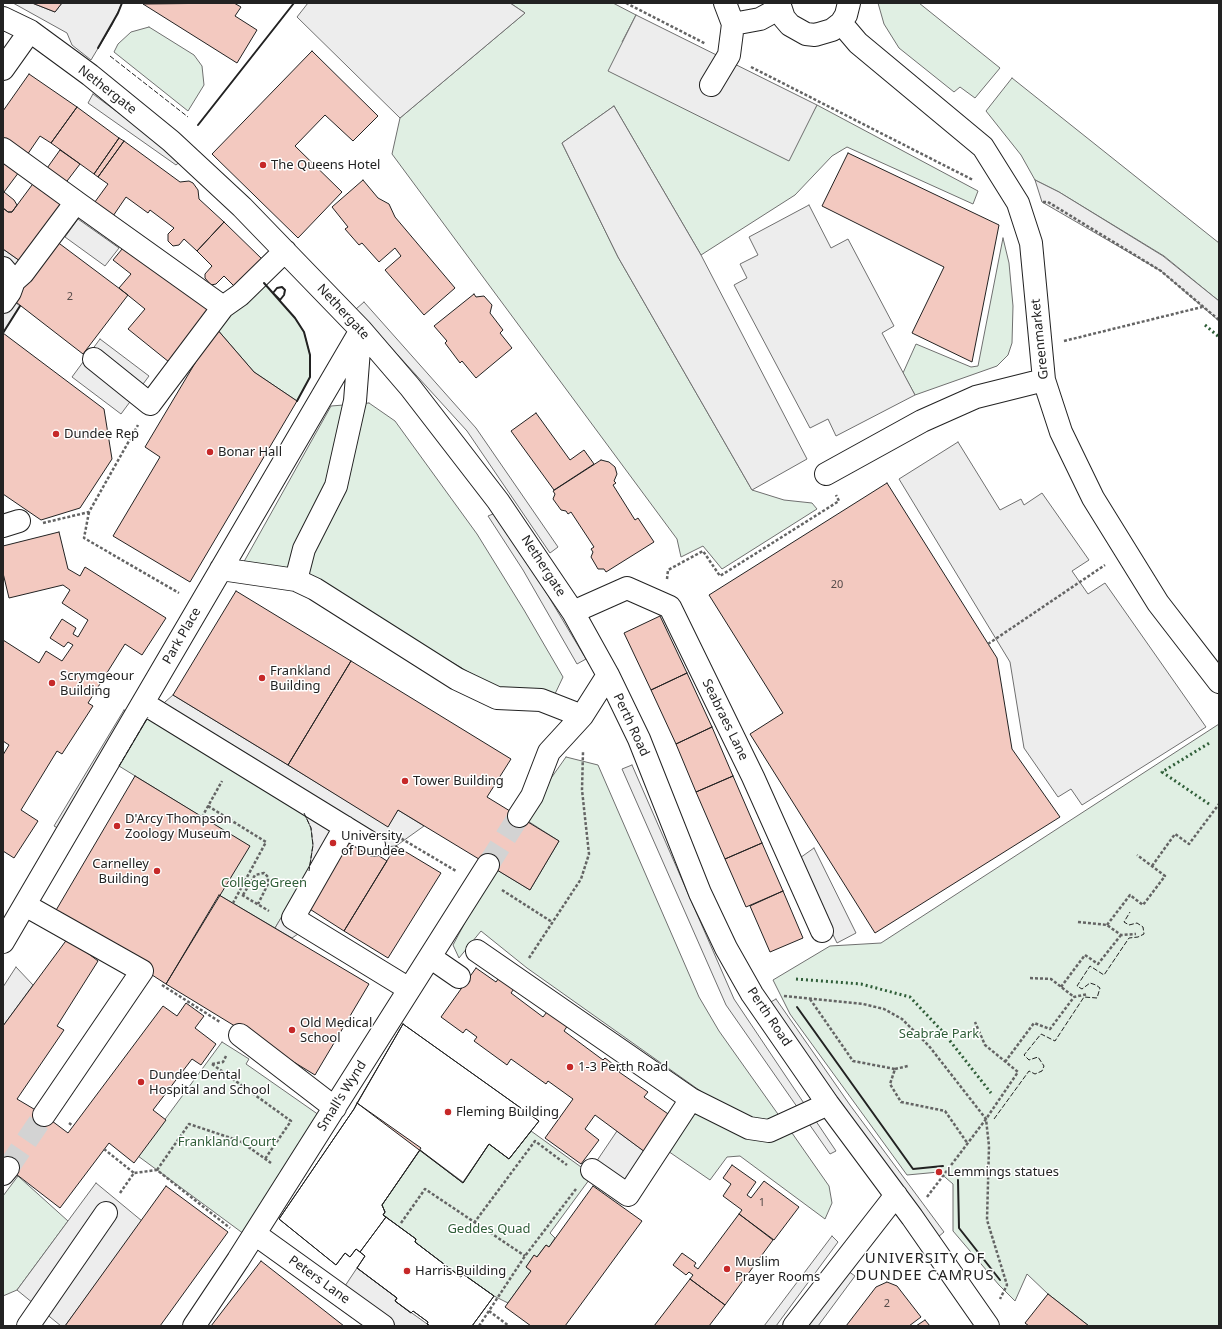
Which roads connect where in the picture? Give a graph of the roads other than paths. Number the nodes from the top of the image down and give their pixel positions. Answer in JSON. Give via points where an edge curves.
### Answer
{"nodes":[{"id":1,"x":725,"y":3,"type":"edge"},
{"id":2,"x":849,"y":3,"type":"edge"},
{"id":3,"x":780,"y":6,"type":"edge"},
{"id":4,"x":3,"y":18,"type":"edge"},
{"id":5,"x":733,"y":24,"type":"junction"},
{"id":6,"x":840,"y":24,"type":"junction"},
{"id":7,"x":30,"y":31,"type":"junction"},
{"id":8,"x":3,"y":69,"type":"edge"},
{"id":9,"x":711,"y":85,"type":"dead end"},
{"id":10,"x":3,"y":149,"type":"edge"},
{"id":11,"x":76,"y":202,"type":"junction"},
{"id":12,"x":285,"y":251,"type":"junction"},
{"id":13,"x":8,"y":274,"type":"edge"},
{"id":14,"x":3,"y":302,"type":"edge"},
{"id":15,"x":224,"y":307,"type":"junction"},
{"id":16,"x":361,"y":330,"type":"junction"},
{"id":17,"x":94,"y":359,"type":"dead end"},
{"id":18,"x":1044,"y":380,"type":"junction"},
{"id":19,"x":826,"y":474,"type":"road end"},
{"id":20,"x":221,"y":569,"type":"junction"},
{"id":21,"x":296,"y":580,"type":"junction"},
{"id":22,"x":573,"y":612,"type":"junction"},
{"id":23,"x":608,"y":675,"type":"junction"},
{"id":24,"x":1219,"y":682,"type":"edge"},
{"id":25,"x":143,"y":703,"type":"junction"},
{"id":26,"x":582,"y":716,"type":"junction"},
{"id":27,"x":518,"y":816,"type":"tunnel mouth"},
{"id":28,"x":345,"y":827,"type":"junction"},
{"id":29,"x":374,"y":845,"type":"road end"},
{"id":30,"x":482,"y":875,"type":"tunnel mouth"},
{"id":31,"x":25,"y":905,"type":"junction"},
{"id":32,"x":822,"y":931,"type":"dead end"},
{"id":33,"x":3,"y":942,"type":"edge"},
{"id":34,"x":477,"y":951,"type":"dead end"},
{"id":35,"x":430,"y":957,"type":"junction"},
{"id":36,"x":459,"y":977,"type":"dead end"},
{"id":37,"x":410,"y":989,"type":"junction"},
{"id":38,"x":240,"y":1035,"type":"road end"},
{"id":39,"x":691,"y":1099,"type":"junction"},
{"id":40,"x":828,"y":1104,"type":"junction"},
{"id":41,"x":335,"y":1108,"type":"junction"},
{"id":42,"x":44,"y":1115,"type":"tunnel mouth"},
{"id":43,"x":582,"y":1174,"type":"road end"},
{"id":44,"x":896,"y":1196,"type":"junction"},
{"id":45,"x":106,"y":1213,"type":"road end"},
{"id":46,"x":247,"y":1246,"type":"junction"},
{"id":47,"x":987,"y":1324,"type":"edge"},
{"id":48,"x":28,"y":1326,"type":"edge"},
{"id":49,"x":194,"y":1326,"type":"edge"},
{"id":50,"x":383,"y":1326,"type":"edge"},
{"id":51,"x":794,"y":1326,"type":"edge"}],
"edges":[{"from":1,"to":5,"type":"street"},
{"from":2,"to":6,"type":"street"},
{"from":3,"to":5,"type":"street","via":[[760,19]]},
{"from":3,"to":6,"type":"street","via":[[790,25],[806,34],[824,34]]},
{"from":4,"to":7,"type":"street","name":"Nethergate"},
{"from":5,"to":9,"type":"street","via":[[729,55]]},
{"from":6,"to":18,"type":"street","name":"Greenmarket","via":[[858,43],[983,147],[1018,203],[1031,242]]},
{"from":7,"to":8,"type":"street"},
{"from":7,"to":12,"type":"street","name":"Nethergate","via":[[172,141]]},
{"from":10,"to":11,"type":"street"},
{"from":11,"to":13,"type":"street","via":[[23,273]]},
{"from":11,"to":15,"type":"street"},
{"from":12,"to":15,"type":"street"},
{"from":12,"to":16,"type":"street","name":"Nethergate"},
{"from":13,"to":14,"type":"street","via":[[10,292]]},
{"from":15,"to":17,"type":"street","via":[[150,404]]},
{"from":16,"to":20,"type":"street","name":"Park Place"},
{"from":16,"to":21,"type":"street","via":[[355,401],[336,486],[304,549]]},
{"from":16,"to":22,"type":"street","name":"Nethergate","via":[[410,387],[498,501]]},
{"from":18,"to":19,"type":"street","via":[[976,397],[922,421]]},
{"from":18,"to":24,"type":"street","name":"Greenmarket","via":[[1061,432],[1094,498],[1158,603]]},
{"from":20,"to":21,"type":"street"},
{"from":20,"to":25,"type":"street","name":"Park Place"},
{"from":21,"to":26,"type":"street","via":[[315,589],[457,679],[497,698],[541,700]]},
{"from":22,"to":23,"type":"street","name":"Nethergate"},
{"from":22,"to":32,"type":"street","name":"Seabraes Lane","via":[[628,588],[670,606],[753,777]]},
{"from":23,"to":26,"type":"street"},
{"from":23,"to":40,"type":"street","name":"Perth Road","via":[[639,739],[700,893],[726,948],[752,994]]},
{"from":25,"to":28,"type":"street"},
{"from":25,"to":31,"type":"street","name":"Park Place"},
{"from":26,"to":27,"type":"street","via":[[549,752],[532,796]]},
{"from":28,"to":29,"type":"street"},
{"from":28,"to":37,"type":"street","via":[[293,918]]},
{"from":30,"to":35,"type":"street","name":"Small's Wynd"},
{"from":31,"to":33,"type":"street","name":"Park Place"},
{"from":31,"to":42,"type":"street","via":[[142,971]]},
{"from":34,"to":39,"type":"street"},
{"from":35,"to":36,"type":"street"},
{"from":35,"to":37,"type":"street","name":"Small's Wynd"},
{"from":37,"to":41,"type":"street","name":"Small's Wynd"},
{"from":38,"to":41,"type":"street"},
{"from":39,"to":40,"type":"street","via":[[749,1128],[769,1131]]},
{"from":39,"to":43,"type":"street","via":[[628,1195]]},
{"from":40,"to":44,"type":"street","name":"Perth Road"},
{"from":41,"to":46,"type":"street","name":"Small's Wynd"},
{"from":44,"to":47,"type":"street","name":"Perth Road"},
{"from":44,"to":51,"type":"street"},
{"from":45,"to":48,"type":"street"},
{"from":46,"to":49,"type":"street","name":"Small's Wynd"},
{"from":46,"to":50,"type":"street","name":"Peters Lane"}]}
